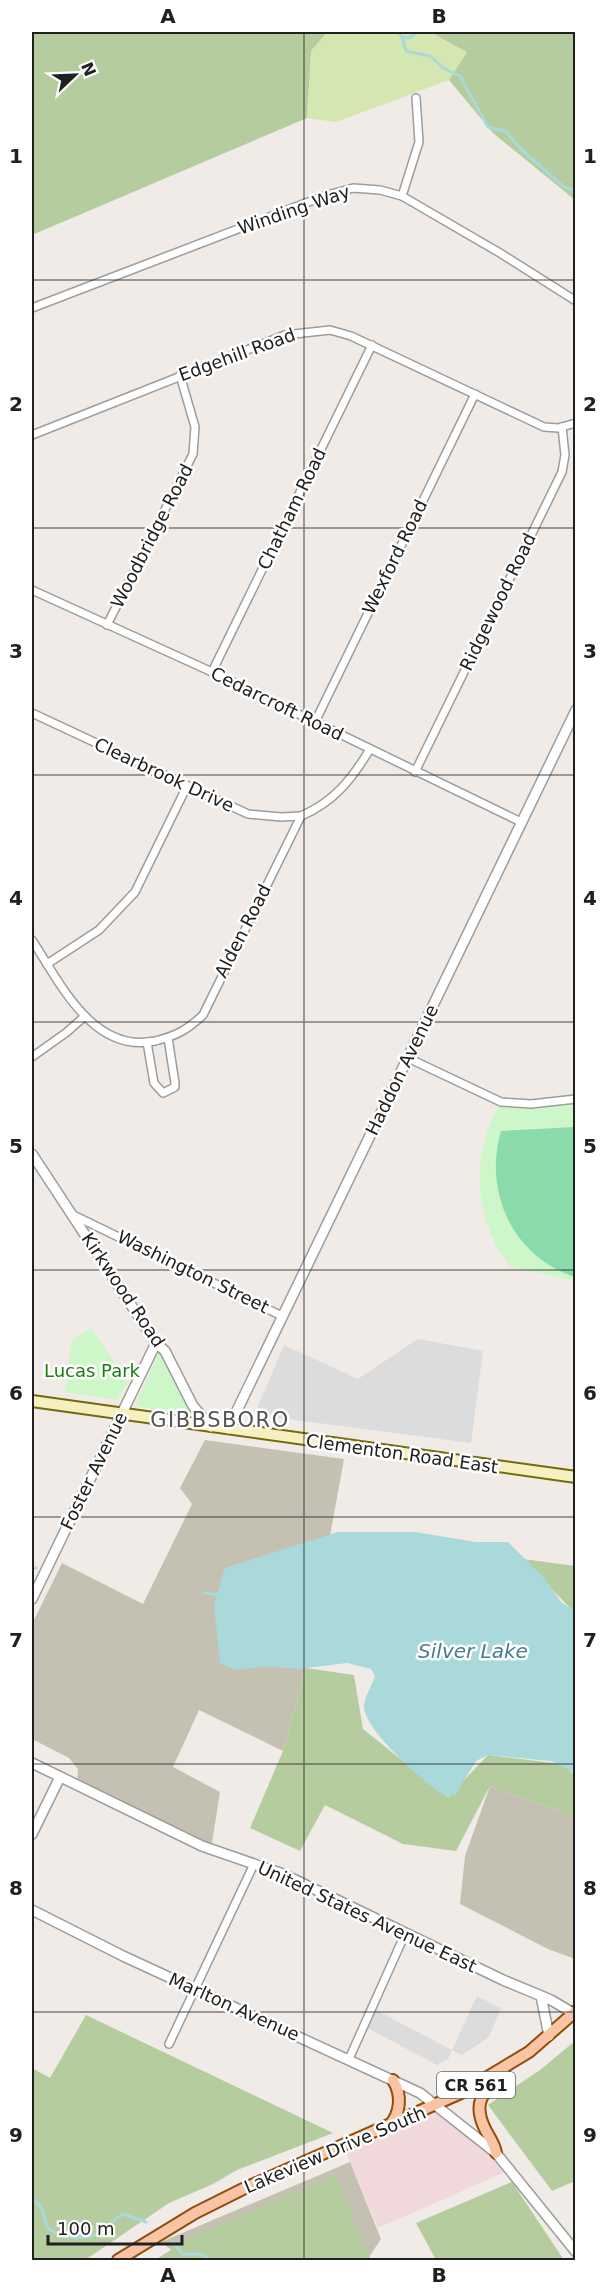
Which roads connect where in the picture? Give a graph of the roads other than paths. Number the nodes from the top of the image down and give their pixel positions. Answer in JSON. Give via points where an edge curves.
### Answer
{"nodes":[{"id":1,"x":416,"y":98,"type":"dead end"},
{"id":2,"x":402,"y":196,"type":"junction"},
{"id":3,"x":576,"y":301,"type":"edge"},
{"id":4,"x":32,"y":308,"type":"edge"},
{"id":5,"x":372,"y":345,"type":"junction"},
{"id":6,"x":180,"y":375,"type":"junction"},
{"id":7,"x":475,"y":394,"type":"junction"},
{"id":8,"x":576,"y":423,"type":"edge"},
{"id":9,"x":562,"y":428,"type":"junction"},
{"id":10,"x":32,"y":435,"type":"edge"},
{"id":11,"x":32,"y":590,"type":"edge"},
{"id":12,"x":107,"y":625,"type":"junction"},
{"id":13,"x":212,"y":672,"type":"junction"},
{"id":14,"x":576,"y":710,"type":"edge"},
{"id":15,"x":32,"y":713,"type":"edge"},
{"id":16,"x":315,"y":722,"type":"junction"},
{"id":17,"x":370,"y":749,"type":"junction"},
{"id":18,"x":415,"y":772,"type":"junction"},
{"id":19,"x":187,"y":786,"type":"junction"},
{"id":20,"x":301,"y":816,"type":"junction"},
{"id":21,"x":521,"y":822,"type":"junction"},
{"id":22,"x":32,"y":940,"type":"edge"},
{"id":23,"x":47,"y":964,"type":"junction"},
{"id":24,"x":85,"y":1016,"type":"junction"},
{"id":25,"x":168,"y":1038,"type":"junction"},
{"id":26,"x":147,"y":1042,"type":"junction"},
{"id":27,"x":32,"y":1057,"type":"edge"},
{"id":28,"x":408,"y":1058,"type":"junction"},
{"id":29,"x":576,"y":1099,"type":"edge"},
{"id":30,"x":32,"y":1154,"type":"edge"},
{"id":31,"x":71,"y":1213,"type":"junction"},
{"id":32,"x":282,"y":1316,"type":"junction"},
{"id":33,"x":156,"y":1343,"type":"junction"},
{"id":34,"x":32,"y":1401,"type":"edge"},
{"id":35,"x":122,"y":1413,"type":"junction"},
{"id":36,"x":211,"y":1427,"type":"junction"},
{"id":37,"x":228,"y":1429,"type":"junction"},
{"id":38,"x":576,"y":1478,"type":"edge"},
{"id":39,"x":32,"y":1599,"type":"edge"},
{"id":40,"x":32,"y":1763,"type":"edge"},
{"id":41,"x":60,"y":1777,"type":"junction"},
{"id":42,"x":32,"y":1834,"type":"edge"},
{"id":43,"x":254,"y":1864,"type":"junction"},
{"id":44,"x":32,"y":1910,"type":"edge"},
{"id":45,"x":405,"y":1934,"type":"junction"},
{"id":46,"x":194,"y":1990,"type":"junction"},
{"id":47,"x":541,"y":1996,"type":"junction"},
{"id":48,"x":575,"y":2013,"type":"edge"},
{"id":49,"x":549,"y":2036,"type":"junction"},
{"id":50,"x":169,"y":2044,"type":"dead end"},
{"id":51,"x":349,"y":2059,"type":"junction"},
{"id":52,"x":515,"y":2062,"type":"junction"},
{"id":53,"x":393,"y":2080,"type":"junction"},
{"id":54,"x":436,"y":2106,"type":"junction"},
{"id":55,"x":387,"y":2128,"type":"junction"},
{"id":56,"x":496,"y":2153,"type":"junction"},
{"id":57,"x":576,"y":2252,"type":"edge"},
{"id":58,"x":118,"y":2260,"type":"edge"}],
"edges":[{"from":1,"to":2,"type":"street","via":[[419,142]]},
{"from":2,"to":3,"type":"street","name":"Winding Way"},
{"from":2,"to":4,"type":"street","name":"Winding Way","via":[[380,190],[342,190]]},
{"from":5,"to":6,"type":"street","name":"Edgehill Road","via":[[330,330],[300,332]]},
{"from":5,"to":7,"type":"street","name":"Edgehill Road"},
{"from":5,"to":13,"type":"street","name":"Chatham Road"},
{"from":6,"to":10,"type":"street","name":"Edgehill Road"},
{"from":6,"to":12,"type":"street","name":"Woodbridge Road","via":[[195,427],[193,454]]},
{"from":7,"to":9,"type":"street","name":"Edgehill Road","via":[[544,427]]},
{"from":7,"to":16,"type":"street","name":"Wexford Road"},
{"from":8,"to":9,"type":"street"},
{"from":9,"to":18,"type":"street","name":"Ridgewood Road","via":[[562,472]]},
{"from":11,"to":12,"type":"street","name":"Cedarcroft Road"},
{"from":12,"to":13,"type":"street","name":"Cedarcroft Road"},
{"from":13,"to":16,"type":"street","name":"Cedarcroft Road"},
{"from":14,"to":21,"type":"street","name":"Haddon Avenue"},
{"from":15,"to":19,"type":"street","name":"Clearbrook Drive"},
{"from":16,"to":17,"type":"street","name":"Cedarcroft Road"},
{"from":17,"to":18,"type":"street","name":"Cedarcroft Road"},
{"from":17,"to":20,"type":"street","via":[[345,786]]},
{"from":18,"to":21,"type":"street","name":"Cedarcroft Road"},
{"from":19,"to":20,"type":"street","name":"Clearbrook Drive","via":[[248,814]]},
{"from":19,"to":23,"type":"street","via":[[135,892],[99,930]]},
{"from":20,"to":25,"type":"street","name":"Alden Road","via":[[203,1015],[185,1032]]},
{"from":21,"to":28,"type":"street","name":"Haddon Avenue"},
{"from":22,"to":23,"type":"street"},
{"from":23,"to":24,"type":"street"},
{"from":24,"to":26,"type":"street","name":"Alden Road","via":[[122,1041]]},
{"from":24,"to":27,"type":"street"},
{"from":25,"to":26,"type":"street","name":"Alden Road"},
{"from":25,"to":26,"type":"street","via":[[175,1087],[163,1093],[154,1083]]},
{"from":28,"to":29,"type":"street","via":[[501,1101],[531,1104]]},
{"from":28,"to":32,"type":"street","name":"Haddon Avenue"},
{"from":30,"to":31,"type":"street","name":"Kirkwood Road"},
{"from":31,"to":32,"type":"street","name":"Washington Street"},
{"from":31,"to":33,"type":"street","name":"Kirkwood Road"},
{"from":32,"to":37,"type":"street","name":"Haddon Avenue"},
{"from":33,"to":35,"type":"street","name":"Foster Avenue"},
{"from":33,"to":36,"type":"street","name":"Kirkwood Road","via":[[165,1351],[193,1406]]},
{"from":34,"to":35,"type":"main road","name":"Clementon Road East"},
{"from":35,"to":36,"type":"main road","name":"Clementon Road East"},
{"from":35,"to":39,"type":"street","name":"Foster Avenue"},
{"from":36,"to":37,"type":"main road","name":"Clementon Road East"},
{"from":37,"to":38,"type":"main road","name":"Clementon Road East"},
{"from":40,"to":41,"type":"street","name":"United States Avenue East"},
{"from":41,"to":42,"type":"street"},
{"from":41,"to":43,"type":"street","name":"United States Avenue East","via":[[202,1846]]},
{"from":43,"to":45,"type":"street","name":"United States Avenue East"},
{"from":43,"to":46,"type":"street"},
{"from":44,"to":46,"type":"street","name":"Marlton Avenue"},
{"from":45,"to":47,"type":"street","name":"United States Avenue East"},
{"from":45,"to":51,"type":"street"},
{"from":46,"to":50,"type":"street"},
{"from":46,"to":51,"type":"street","name":"Marlton Avenue"},
{"from":47,"to":48,"type":"street","name":"United States Avenue East"},
{"from":47,"to":49,"type":"street"},
{"from":48,"to":49,"type":"main road","name":"Lakeview Drive South","number":"CR 561"},
{"from":49,"to":52,"type":"main road","name":"Lakeview Drive South","number":"CR 561"},
{"from":51,"to":53,"type":"street","name":"Marlton Avenue"},
{"from":52,"to":54,"type":"main road","name":"Lakeview Drive South","number":"CR 561"},
{"from":52,"to":56,"type":"main road","via":[[481,2098],[483,2124]]},
{"from":53,"to":54,"type":"street","name":"Marlton Avenue"},
{"from":53,"to":55,"type":"main road","via":[[400,2099],[397,2114]]},
{"from":54,"to":55,"type":"main road","name":"Lakeview Drive South","number":"CR 561"},
{"from":54,"to":56,"type":"street","name":"Marlton Avenue"},
{"from":55,"to":58,"type":"main road","name":"Lakeview Drive South","number":"CR 561","via":[[205,2208]]},
{"from":56,"to":57,"type":"street","name":"Marlton Avenue"}]}
